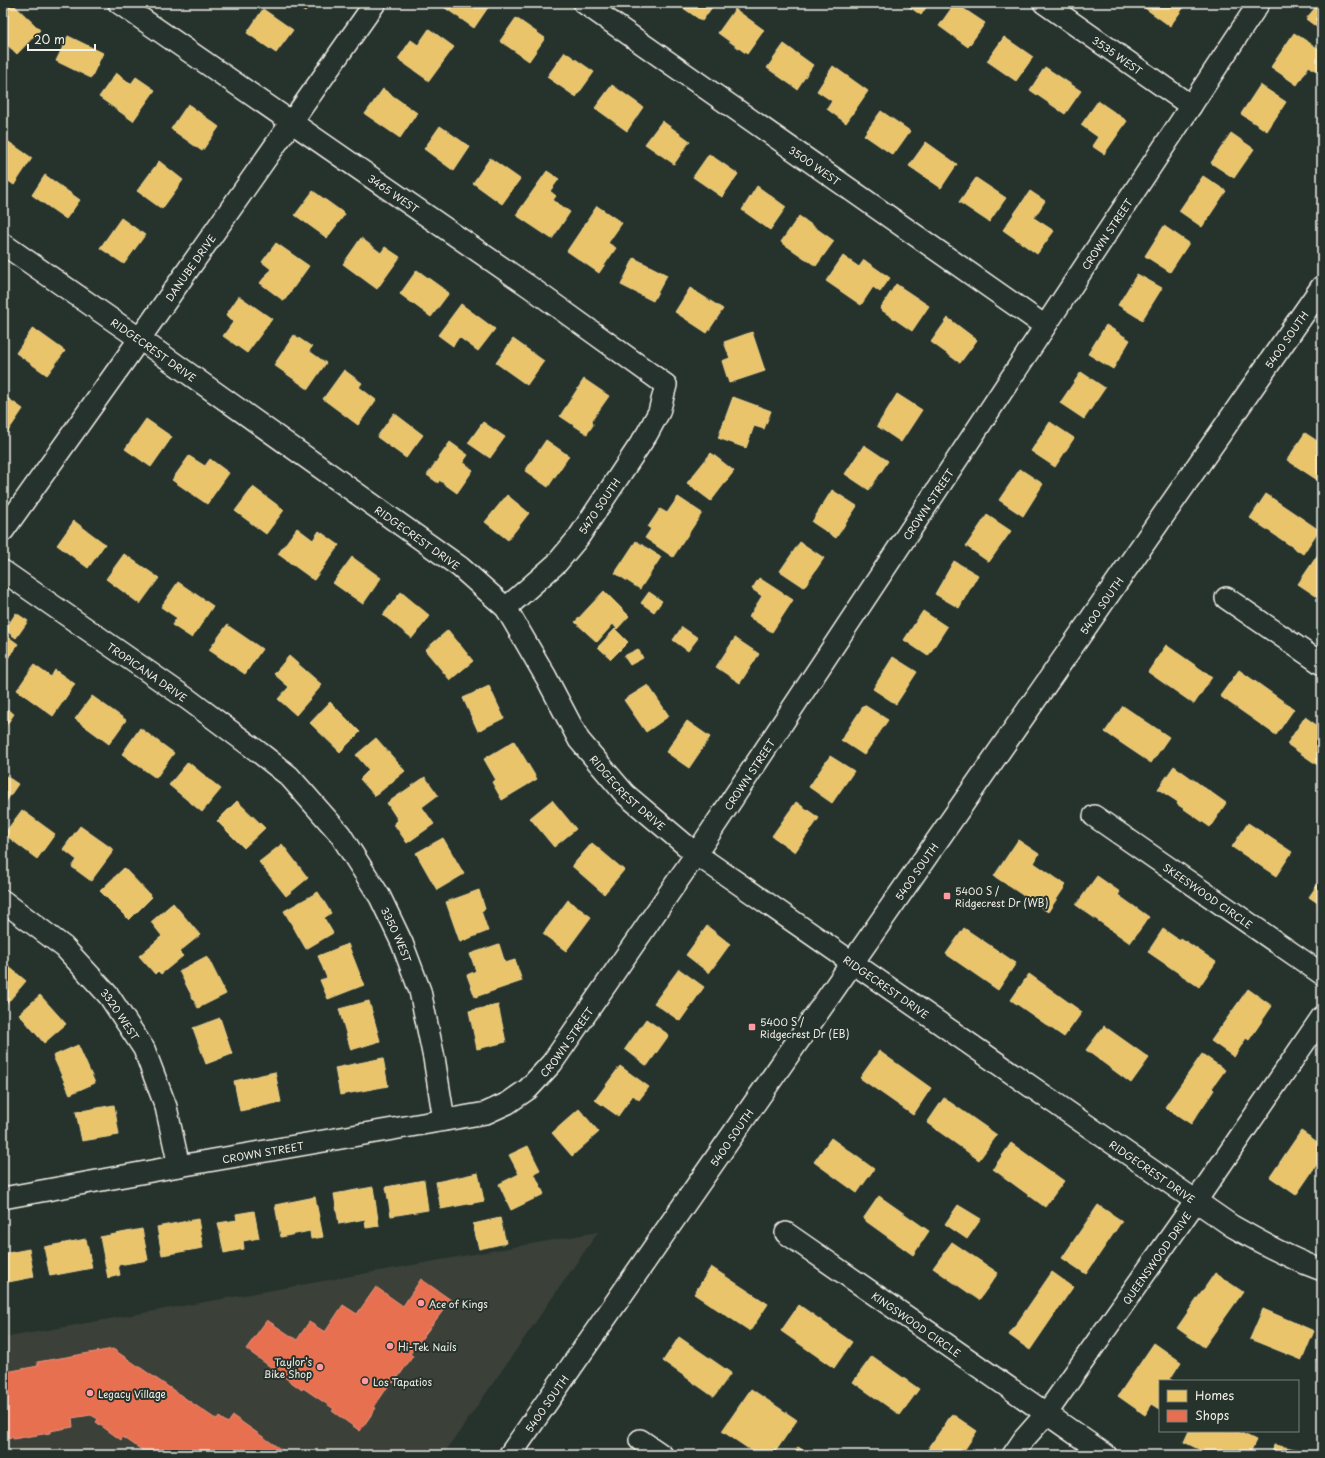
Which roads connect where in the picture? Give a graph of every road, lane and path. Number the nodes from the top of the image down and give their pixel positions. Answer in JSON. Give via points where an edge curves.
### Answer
{"nodes":[{"id":1,"x":119,"y":3,"type":"edge"},
{"id":2,"x":375,"y":3,"type":"edge"},
{"id":3,"x":584,"y":3,"type":"edge"},
{"id":4,"x":1044,"y":3,"type":"edge"},
{"id":5,"x":1259,"y":3,"type":"edge"},
{"id":6,"x":1191,"y":106,"type":"junction"},
{"id":7,"x":291,"y":122,"type":"junction"},
{"id":8,"x":3,"y":244,"type":"edge"},
{"id":9,"x":1322,"y":287,"type":"edge"},
{"id":10,"x":1045,"y":326,"type":"junction"},
{"id":11,"x":140,"y":339,"type":"junction"},
{"id":12,"x":666,"y":385,"type":"joint"},
{"id":13,"x":3,"y":531,"type":"edge"},
{"id":14,"x":3,"y":572,"type":"edge"},
{"id":15,"x":1226,"y":598,"type":"dead end"},
{"id":16,"x":506,"y":608,"type":"junction"},
{"id":17,"x":1322,"y":664,"type":"edge"},
{"id":18,"x":289,"y":776,"type":"joint"},
{"id":19,"x":1094,"y":816,"type":"dead end"},
{"id":20,"x":696,"y":854,"type":"junction"},
{"id":21,"x":3,"y":900,"type":"edge"},
{"id":22,"x":853,"y":962,"type":"junction"},
{"id":23,"x":1322,"y":974,"type":"edge"},
{"id":24,"x":1322,"y":1017,"type":"edge"},
{"id":25,"x":444,"y":1120,"type":"junction"},
{"id":26,"x":179,"y":1166,"type":"junction"},
{"id":27,"x":3,"y":1198,"type":"edge"},
{"id":28,"x":1196,"y":1201,"type":"junction"},
{"id":29,"x":786,"y":1234,"type":"dead end"},
{"id":30,"x":1322,"y":1270,"type":"edge"},
{"id":31,"x":1046,"y":1414,"type":"junction"},
{"id":32,"x":640,"y":1440,"type":"dead end"},
{"id":33,"x":510,"y":1455,"type":"edge"},
{"id":34,"x":662,"y":1455,"type":"edge"},
{"id":35,"x":1013,"y":1455,"type":"edge"},
{"id":36,"x":1106,"y":1455,"type":"edge"}],
"edges":[{"from":1,"to":7,"type":"street","name":"3465 WEST"},
{"from":2,"to":7,"type":"street","name":"DANUBE DRIVE"},
{"from":3,"to":10,"type":"street","name":"3500 WEST"},
{"from":4,"to":6,"type":"street","name":"3535 WEST"},
{"from":5,"to":6,"type":"street","name":"CROWN STREET"},
{"from":6,"to":10,"type":"street","name":"CROWN STREET"},
{"from":7,"to":11,"type":"street","name":"DANUBE DRIVE"},
{"from":7,"to":12,"type":"street","name":"3465 WEST","via":[[530,287]]},
{"from":8,"to":11,"type":"street","name":"RIDGECREST DRIVE"},
{"from":9,"to":22,"type":"main road","name":"5400 SOUTH"},
{"from":10,"to":20,"type":"street","name":"CROWN STREET"},
{"from":11,"to":13,"type":"street","name":"DANUBE DRIVE"},
{"from":11,"to":16,"type":"street","name":"RIDGECREST DRIVE","via":[[460,567]]},
{"from":12,"to":16,"type":"street","name":"5470 SOUTH","via":[[659,412],[647,434],[578,538],[557,563]]},
{"from":14,"to":18,"type":"street","name":"TROPICANA DRIVE","via":[[189,700]]},
{"from":15,"to":17,"type":"street"},
{"from":16,"to":20,"type":"street","name":"RIDGECREST DRIVE","via":[[579,740],[625,794]]},
{"from":18,"to":25,"type":"street","name":"3350 WEST","via":[[340,834],[380,897],[402,943],[420,991]]},
{"from":19,"to":23,"type":"street","name":"SKEESWOOD CIRCLE"},
{"from":20,"to":22,"type":"street","name":"RIDGECREST DRIVE"},
{"from":20,"to":25,"type":"street","name":"CROWN STREET","via":[[552,1063],[528,1089],[508,1103],[486,1113]]},
{"from":21,"to":26,"type":"street","name":"3320 WEST","via":[[64,947],[109,996],[144,1049],[166,1107]]},
{"from":22,"to":28,"type":"street","name":"RIDGECREST DRIVE"},
{"from":22,"to":33,"type":"main road","name":"5400 SOUTH"},
{"from":24,"to":28,"type":"street","name":"QUEENSWOOD DRIVE"},
{"from":25,"to":26,"type":"street","name":"CROWN STREET"},
{"from":26,"to":27,"type":"street","name":"CROWN STREET"},
{"from":28,"to":30,"type":"street","name":"RIDGECREST DRIVE","via":[[1267,1247]]},
{"from":28,"to":31,"type":"street","name":"QUEENSWOOD DRIVE"},
{"from":29,"to":31,"type":"street","name":"KINGSWOOD CIRCLE"},
{"from":31,"to":35,"type":"street","name":"QUEENSWOOD DRIVE"},
{"from":31,"to":36,"type":"street","name":"KINGSWOOD CIRCLE"},
{"from":32,"to":34,"type":"street"}]}
